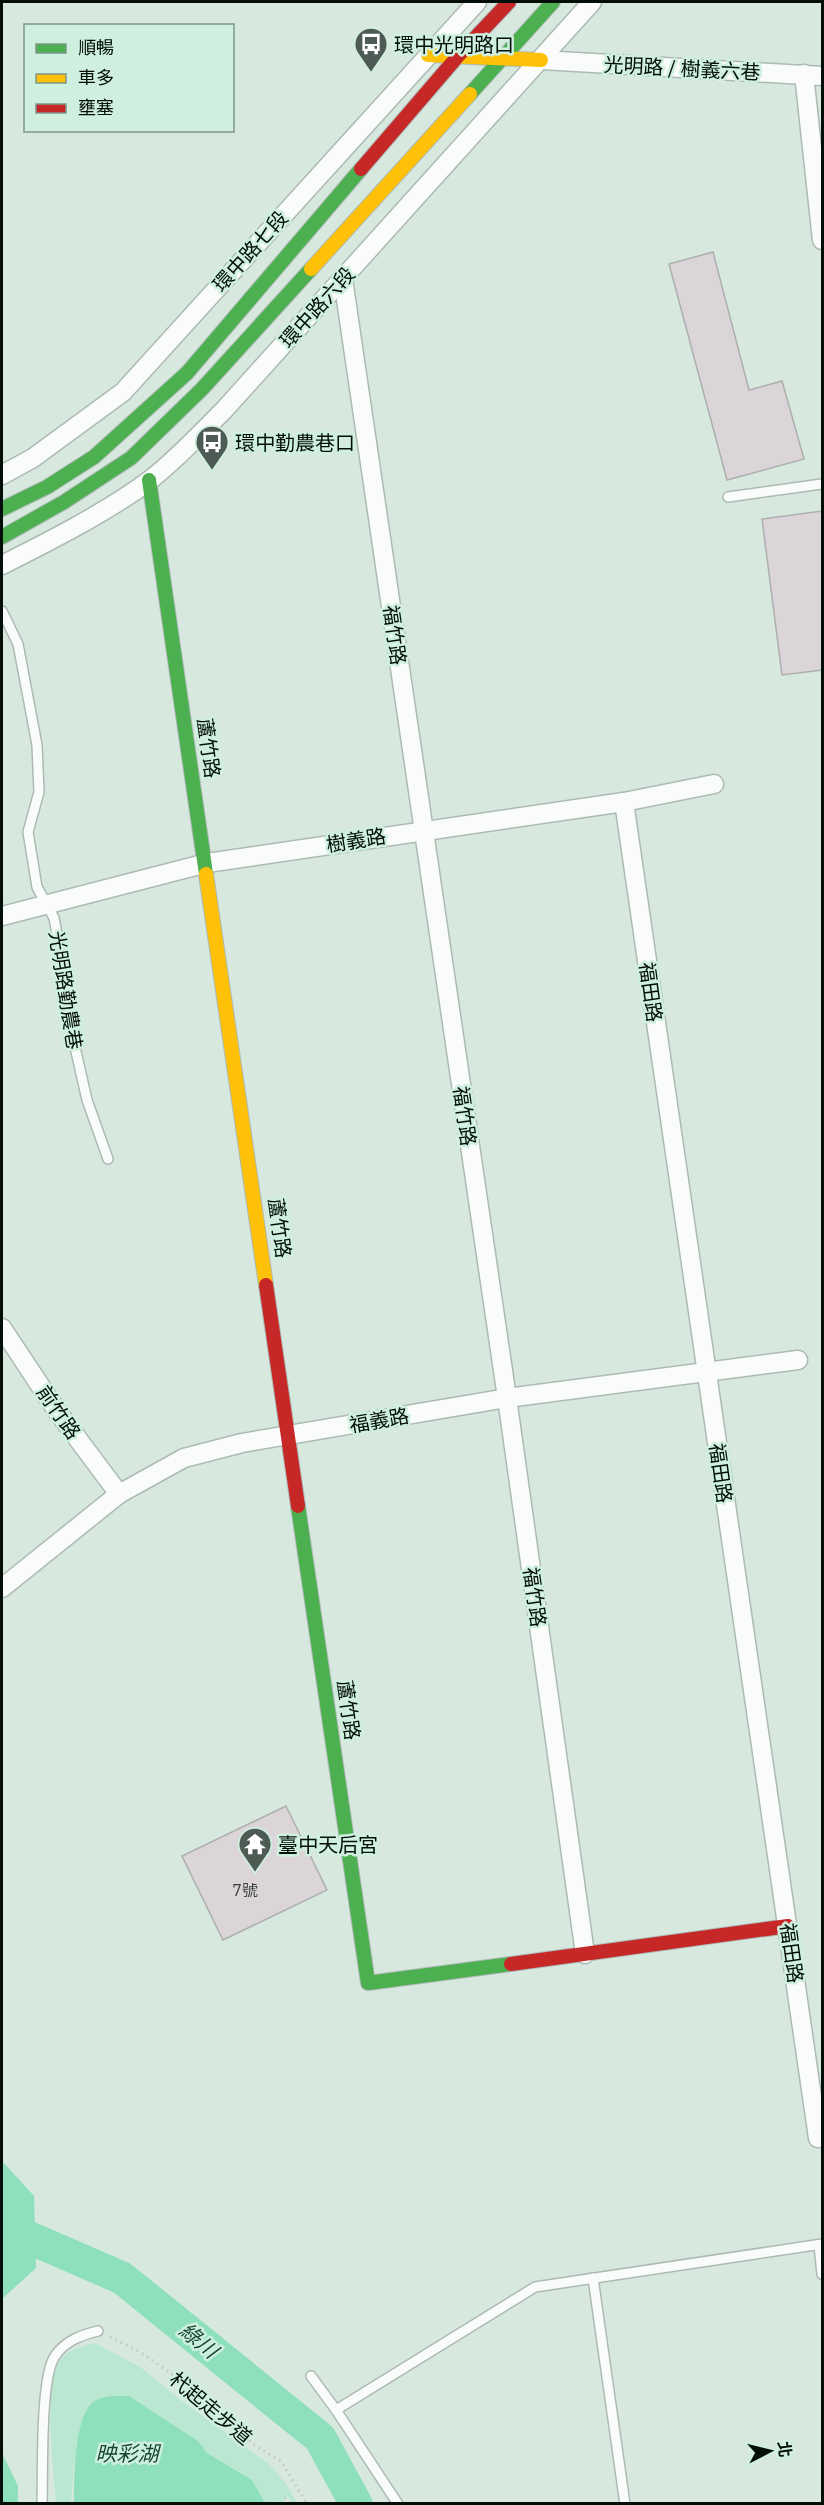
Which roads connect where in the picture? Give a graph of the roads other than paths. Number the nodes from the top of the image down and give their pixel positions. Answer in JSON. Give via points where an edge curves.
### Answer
{"nodes":[{"id":1,"x":477,"y":2,"type":"edge"},
{"id":2,"x":509,"y":2,"type":"edge"},
{"id":3,"x":554,"y":2,"type":"edge"},
{"id":4,"x":592,"y":2,"type":"edge"},
{"id":5,"x":428,"y":55,"type":"junction"},
{"id":6,"x":458,"y":56,"type":"junction"},
{"id":7,"x":503,"y":58,"type":"junction"},
{"id":8,"x":541,"y":60,"type":"junction"},
{"id":9,"x":813,"y":75,"type":"edge"},
{"id":10,"x":822,"y":240,"type":"edge"},
{"id":11,"x":343,"y":279,"type":"junction"},
{"id":12,"x":2,"y":475,"type":"edge"},
{"id":13,"x":149,"y":480,"type":"junction"},
{"id":14,"x":822,"y":484,"type":"edge"},
{"id":15,"x":729,"y":497,"type":"dead end"},
{"id":16,"x":2,"y":509,"type":"edge"},
{"id":17,"x":2,"y":537,"type":"edge"},
{"id":18,"x":2,"y":565,"type":"edge"},
{"id":19,"x":2,"y":611,"type":"edge"},
{"id":20,"x":714,"y":784,"type":"dead end"},
{"id":21,"x":624,"y":802,"type":"junction"},
{"id":22,"x":423,"y":830,"type":"junction"},
{"id":23,"x":207,"y":863,"type":"junction"},
{"id":24,"x":46,"y":905,"type":"junction"},
{"id":25,"x":2,"y":916,"type":"edge"},
{"id":26,"x":108,"y":1159,"type":"dead end"},
{"id":27,"x":2,"y":1328,"type":"edge"},
{"id":28,"x":798,"y":1360,"type":"dead end"},
{"id":29,"x":706,"y":1371,"type":"junction"},
{"id":30,"x":507,"y":1398,"type":"junction"},
{"id":31,"x":290,"y":1435,"type":"junction"},
{"id":32,"x":119,"y":1494,"type":"junction"},
{"id":33,"x":2,"y":1588,"type":"edge"},
{"id":34,"x":788,"y":1926,"type":"junction"},
{"id":35,"x":585,"y":1954,"type":"junction"},
{"id":36,"x":822,"y":2137,"type":"edge"},
{"id":37,"x":820,"y":2245,"type":"edge"},
{"id":38,"x":822,"y":2274,"type":"edge"},
{"id":39,"x":592,"y":2278,"type":"junction"},
{"id":40,"x":98,"y":2331,"type":"road end"},
{"id":41,"x":311,"y":2376,"type":"dead end"},
{"id":42,"x":336,"y":2410,"type":"junction"},
{"id":43,"x":42,"y":2504,"type":"edge"},
{"id":44,"x":398,"y":2504,"type":"edge"},
{"id":45,"x":625,"y":2504,"type":"edge"}],
"edges":[{"from":1,"to":5,"type":"street","name":"環中路七段"},
{"from":2,"to":6,"type":"street"},
{"from":3,"to":7,"type":"street","name":"環中路六段"},
{"from":4,"to":8,"type":"street","name":"環中路六段"},
{"from":5,"to":6,"type":"street"},
{"from":5,"to":12,"type":"street","name":"環中路七段","via":[[123,392],[33,458]]},
{"from":6,"to":7,"type":"street"},
{"from":6,"to":16,"type":"street","via":[[186,373],[94,457]]},
{"from":7,"to":8,"type":"street"},
{"from":7,"to":17,"type":"street","name":"環中路六段","via":[[202,389],[131,458]]},
{"from":8,"to":9,"type":"street","name":"光明路 / 樹義六巷"},
{"from":8,"to":11,"type":"street","name":"環中路六段"},
{"from":9,"to":10,"type":"street"},
{"from":11,"to":13,"type":"street","name":"環中路六段","via":[[224,410]]},
{"from":11,"to":22,"type":"street","name":"福竹路"},
{"from":13,"to":18,"type":"street","name":"環中路六段","via":[[117,502]]},
{"from":13,"to":23,"type":"street","name":"蘆竹路"},
{"from":14,"to":15,"type":"lane"},
{"from":19,"to":24,"type":"lane","name":"光明路勤農巷","via":[[18,644],[37,745],[39,792],[28,832],[37,887]]},
{"from":20,"to":21,"type":"street","name":"樹義路"},
{"from":21,"to":22,"type":"street","name":"樹義路"},
{"from":21,"to":29,"type":"street","name":"福田路"},
{"from":22,"to":23,"type":"street","name":"樹義路"},
{"from":22,"to":30,"type":"street","name":"福竹路"},
{"from":23,"to":24,"type":"street","name":"樹義路"},
{"from":23,"to":31,"type":"street","name":"蘆竹路"},
{"from":24,"to":25,"type":"street","name":"樹義路"},
{"from":24,"to":26,"type":"lane","name":"光明路勤農巷","via":[[54,918],[70,1025],[87,1100]]},
{"from":27,"to":32,"type":"street","name":"前竹路"},
{"from":28,"to":29,"type":"street","name":"福義路"},
{"from":29,"to":30,"type":"street","name":"福義路"},
{"from":29,"to":34,"type":"street","name":"福田路"},
{"from":30,"to":31,"type":"street","name":"福義路"},
{"from":30,"to":35,"type":"street","name":"福竹路"},
{"from":31,"to":32,"type":"street","name":"福義路","via":[[184,1458]]},
{"from":31,"to":35,"type":"street","name":"蘆竹路","via":[[368,1983]]},
{"from":32,"to":33,"type":"street","name":"福義路"},
{"from":34,"to":35,"type":"street"},
{"from":34,"to":36,"type":"street","name":"福田路","via":[[818,2138]]},
{"from":37,"to":38,"type":"lane"},
{"from":37,"to":39,"type":"lane"},
{"from":39,"to":42,"type":"lane","via":[[535,2287]]},
{"from":39,"to":45,"type":"lane"},
{"from":40,"to":43,"type":"lane","via":[[76,2337],[54,2356],[46,2381]]},
{"from":41,"to":42,"type":"lane"},
{"from":42,"to":44,"type":"lane"}]}
